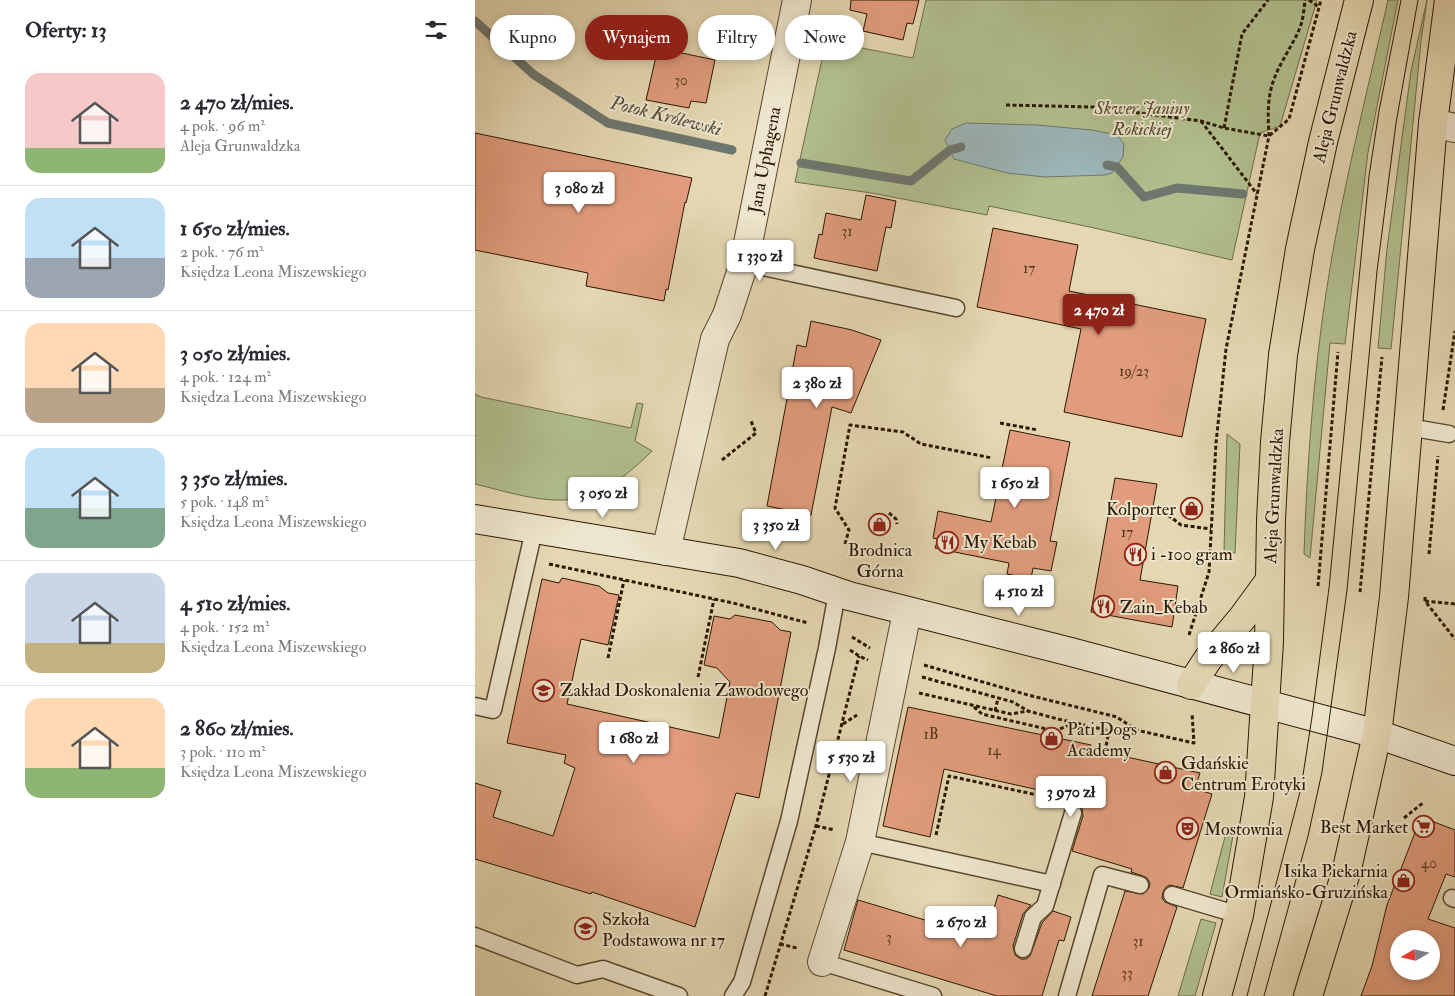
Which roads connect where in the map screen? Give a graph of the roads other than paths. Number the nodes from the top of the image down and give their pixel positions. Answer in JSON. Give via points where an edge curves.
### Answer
{"nodes":[{"id":1,"x":797,"y":0,"type":"edge"},
{"id":2,"x":1359,"y":0,"type":"edge"},
{"id":3,"x":1449,"y":0,"type":"edge"},
{"id":4,"x":1444,"y":126,"type":"edge"},
{"id":5,"x":744,"y":264,"type":"junction"},
{"id":6,"x":956,"y":308,"type":"dead end"},
{"id":7,"x":1409,"y":427,"type":"junction"},
{"id":8,"x":1444,"y":434,"type":"road end"},
{"id":9,"x":475,"y":519,"type":"edge"},
{"id":10,"x":534,"y":530,"type":"junction"},
{"id":11,"x":666,"y":551,"type":"junction"},
{"id":12,"x":1270,"y":580,"type":"junction"},
{"id":13,"x":837,"y":593,"type":"junction"},
{"id":14,"x":907,"y":612,"type":"junction"},
{"id":15,"x":1191,"y":684,"type":"junction"},
{"id":16,"x":1265,"y":704,"type":"junction"},
{"id":17,"x":475,"y":706,"type":"edge"},
{"id":18,"x":1377,"y":734,"type":"junction"},
{"id":19,"x":1455,"y":761,"type":"edge"},
{"id":20,"x":1069,"y":807,"type":"road end"},
{"id":21,"x":860,"y":842,"type":"junction"},
{"id":22,"x":1052,"y":884,"type":"junction"},
{"id":23,"x":1140,"y":885,"type":"dead end"},
{"id":24,"x":1172,"y":895,"type":"dead end"},
{"id":25,"x":1239,"y":915,"type":"junction"},
{"id":26,"x":475,"y":936,"type":"edge"},
{"id":27,"x":1023,"y":949,"type":"dead end"},
{"id":28,"x":811,"y":955,"type":"joint"},
{"id":29,"x":679,"y":996,"type":"edge"},
{"id":30,"x":733,"y":996,"type":"edge"},
{"id":31,"x":933,"y":996,"type":"edge"},
{"id":32,"x":1067,"y":996,"type":"edge"},
{"id":33,"x":1217,"y":996,"type":"edge"},
{"id":34,"x":1308,"y":996,"type":"edge"}],
"edges":[{"from":1,"to":5,"type":"main road","name":"Jana Uphagena"},
{"from":2,"to":12,"type":"main road","name":"Aleja Grunwaldzka","via":[[1300,249],[1283,355],[1275,442]]},
{"from":3,"to":4,"type":"main road"},
{"from":4,"to":7,"type":"main road"},
{"from":5,"to":6,"type":"lane"},
{"from":5,"to":11,"type":"main road","name":"Jana Uphagena","via":[[727,315],[715,338]]},
{"from":7,"to":8,"type":"lane"},
{"from":7,"to":18,"type":"main road","via":[[1394,597]]},
{"from":9,"to":10,"type":"main road"},
{"from":10,"to":11,"type":"main road"},
{"from":10,"to":17,"type":"lane","via":[[493,710]]},
{"from":11,"to":13,"type":"main road","via":[[739,564],[802,580]]},
{"from":12,"to":15,"type":"main road"},
{"from":12,"to":16,"type":"main road","name":"Aleja Grunwaldzka"},
{"from":13,"to":14,"type":"main road"},
{"from":13,"to":30,"type":"lane","via":[[789,821],[741,982]]},
{"from":14,"to":15,"type":"main road"},
{"from":14,"to":21,"type":"main road"},
{"from":15,"to":16,"type":"main road"},
{"from":16,"to":18,"type":"main road"},
{"from":16,"to":25,"type":"main road","name":"Aleja Grunwaldzka","via":[[1259,797]]},
{"from":18,"to":19,"type":"main road"},
{"from":18,"to":34,"type":"main road","via":[[1347,869]]},
{"from":20,"to":22,"type":"lane"},
{"from":21,"to":22,"type":"lane"},
{"from":21,"to":28,"type":"main road"},
{"from":22,"to":27,"type":"lane","via":[[1045,906],[1033,917]]},
{"from":23,"to":32,"type":"lane","via":[[1102,875]]},
{"from":24,"to":25,"type":"lane"},
{"from":25,"to":33,"type":"main road","name":"Aleja Grunwaldzka"},
{"from":26,"to":29,"type":"lane","via":[[577,975],[603,969]]},
{"from":28,"to":31,"type":"lane"}]}
